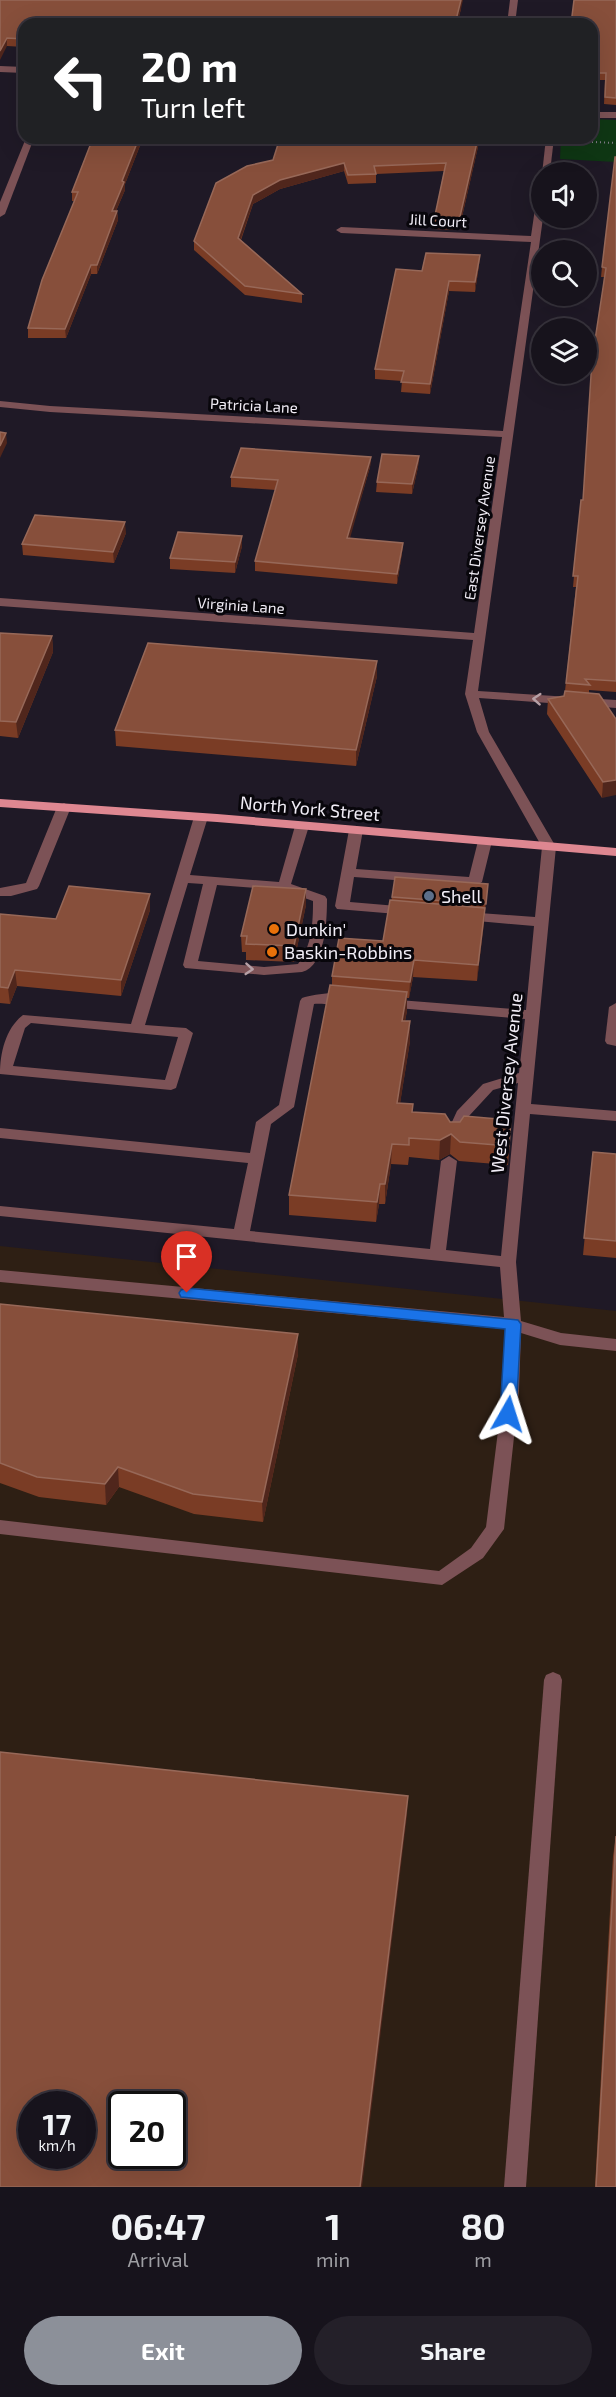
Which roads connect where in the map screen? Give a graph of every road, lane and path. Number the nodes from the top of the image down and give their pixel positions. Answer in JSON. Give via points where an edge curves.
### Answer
{"nodes":[{"id":1,"x":514,"y":0,"type":"edge"},
{"id":2,"x":512,"y":18,"type":"edge"},
{"id":3,"x":0,"y":69,"type":"edge"},
{"id":4,"x":18,"y":70,"type":"edge"},
{"id":5,"x":598,"y":115,"type":"edge"},
{"id":6,"x":616,"y":115,"type":"edge"},
{"id":7,"x":598,"y":142,"type":"edge"},
{"id":8,"x":616,"y":143,"type":"edge"},
{"id":9,"x":28,"y":144,"type":"edge"},
{"id":10,"x":549,"y":144,"type":"edge"},
{"id":11,"x":547,"y":162,"type":"edge"},
{"id":12,"x":0,"y":214,"type":"edge"},
{"id":13,"x":537,"y":228,"type":"edge"},
{"id":14,"x":341,"y":230,"type":"dead end"},
{"id":15,"x":535,"y":239,"type":"junction"},
{"id":16,"x":0,"y":404,"type":"edge"},
{"id":17,"x":506,"y":434,"type":"junction"},
{"id":18,"x":0,"y":602,"type":"edge"},
{"id":19,"x":479,"y":637,"type":"junction"},
{"id":20,"x":471,"y":694,"type":"junction"},
{"id":21,"x":616,"y":704,"type":"edge"},
{"id":22,"x":0,"y":803,"type":"edge"},
{"id":23,"x":64,"y":807,"type":"junction"},
{"id":24,"x":201,"y":817,"type":"junction"},
{"id":25,"x":302,"y":826,"type":"junction"},
{"id":26,"x":356,"y":830,"type":"junction"},
{"id":27,"x":485,"y":841,"type":"junction"},
{"id":28,"x":549,"y":847,"type":"junction"},
{"id":29,"x":616,"y":852,"type":"edge"},
{"id":30,"x":348,"y":872,"type":"junction"},
{"id":31,"x":183,"y":879,"type":"junction"},
{"id":32,"x":211,"y":881,"type":"junction"},
{"id":33,"x":284,"y":886,"type":"junction"},
{"id":34,"x":0,"y":892,"type":"edge"},
{"id":35,"x":424,"y":912,"type":"edge"},
{"id":36,"x":448,"y":914,"type":"edge"},
{"id":37,"x":542,"y":922,"type":"junction"},
{"id":38,"x":616,"y":1007,"type":"edge"},
{"id":39,"x":532,"y":1016,"type":"junction"},
{"id":40,"x":137,"y":1029,"type":"junction"},
{"id":41,"x":616,"y":1041,"type":"edge"},
{"id":42,"x":526,"y":1076,"type":"junction"},
{"id":43,"x":523,"y":1108,"type":"junction"},
{"id":44,"x":616,"y":1116,"type":"edge"},
{"id":45,"x":0,"y":1134,"type":"edge"},
{"id":46,"x":454,"y":1135,"type":"edge"},
{"id":47,"x":257,"y":1159,"type":"junction"},
{"id":48,"x":449,"y":1161,"type":"edge"},
{"id":49,"x":0,"y":1211,"type":"edge"},
{"id":50,"x":241,"y":1235,"type":"junction"},
{"id":51,"x":436,"y":1255,"type":"junction"},
{"id":52,"x":508,"y":1262,"type":"junction"},
{"id":53,"x":0,"y":1276,"type":"edge"},
{"id":54,"x":513,"y":1324,"type":"junction"},
{"id":55,"x":616,"y":1346,"type":"edge"},
{"id":56,"x":0,"y":1527,"type":"edge"},
{"id":57,"x":553,"y":1680,"type":"dead end"},
{"id":58,"x":515,"y":2187,"type":"edge"}],
"edges":[{"from":1,"to":2,"type":"street"},
{"from":3,"to":4,"type":"street"},
{"from":5,"to":6,"type":"street"},
{"from":7,"to":8,"type":"path"},
{"from":9,"to":12,"type":"street"},
{"from":10,"to":11,"type":"street"},
{"from":13,"to":15,"type":"street","name":"East Diversey Avenue"},
{"from":14,"to":15,"type":"street","name":"Jill Court"},
{"from":15,"to":17,"type":"street","name":"East Diversey Avenue"},
{"from":16,"to":17,"type":"street","name":"Patricia Lane"},
{"from":17,"to":19,"type":"street","name":"East Diversey Avenue"},
{"from":18,"to":19,"type":"street","name":"Virginia Lane"},
{"from":19,"to":20,"type":"street","name":"East Diversey Avenue"},
{"from":21,"to":20,"type":"street","one_way":true},
{"from":20,"to":28,"type":"street","name":"East Diversey Avenue","via":[[483,732]]},
{"from":22,"to":23,"type":"main road","name":"North York Street"},
{"from":23,"to":24,"type":"main road","name":"North York Street"},
{"from":23,"to":34,"type":"street","via":[[32,886]]},
{"from":24,"to":25,"type":"main road","name":"North York Street"},
{"from":24,"to":31,"type":"street"},
{"from":25,"to":26,"type":"main road","name":"North York Street"},
{"from":25,"to":33,"type":"street"},
{"from":26,"to":27,"type":"main road","name":"North York Street"},
{"from":26,"to":30,"type":"street"},
{"from":27,"to":28,"type":"main road","name":"North York Street"},
{"from":27,"to":30,"type":"street","via":[[475,882]]},
{"from":28,"to":29,"type":"main road","name":"North York Street"},
{"from":28,"to":37,"type":"street","name":"West Diversey Avenue"},
{"from":30,"to":35,"type":"street","via":[[342,906]]},
{"from":31,"to":32,"type":"street"},
{"from":31,"to":40,"type":"street"},
{"from":32,"to":33,"type":"street"},
{"from":32,"to":33,"type":"street","one_way":true,"via":[[190,965],[264,970],[302,968],[311,958],[320,926],[320,899]]},
{"from":36,"to":37,"type":"street"},
{"from":37,"to":39,"type":"street","name":"West Diversey Avenue"},
{"from":38,"to":41,"type":"street","via":[[612,1041]]},
{"from":39,"to":42,"type":"street","name":"West Diversey Avenue"},
{"from":39,"to":47,"type":"street","via":[[327,998],[307,1000],[286,1107],[264,1122]]},
{"from":40,"to":40,"type":"street","via":[[28,1018],[18,1026],[4,1070],[171,1085],[186,1033]]},
{"from":42,"to":43,"type":"street","name":"West Diversey Avenue"},
{"from":42,"to":46,"type":"street","via":[[488,1087],[462,1114]]},
{"from":43,"to":44,"type":"street"},
{"from":43,"to":52,"type":"street","name":"West Diversey Avenue"},
{"from":45,"to":47,"type":"street"},
{"from":47,"to":50,"type":"street"},
{"from":48,"to":51,"type":"street"},
{"from":49,"to":50,"type":"street"},
{"from":50,"to":51,"type":"street"},
{"from":51,"to":52,"type":"street"},
{"from":52,"to":54,"type":"street","name":"West Diversey Avenue"},
{"from":53,"to":54,"type":"street"},
{"from":54,"to":55,"type":"street","via":[[560,1339]]},
{"from":54,"to":56,"type":"street","name":"West Diversey Avenue","via":[[511,1391],[495,1529],[477,1553],[442,1578]]},
{"from":57,"to":58,"type":"street"}]}
